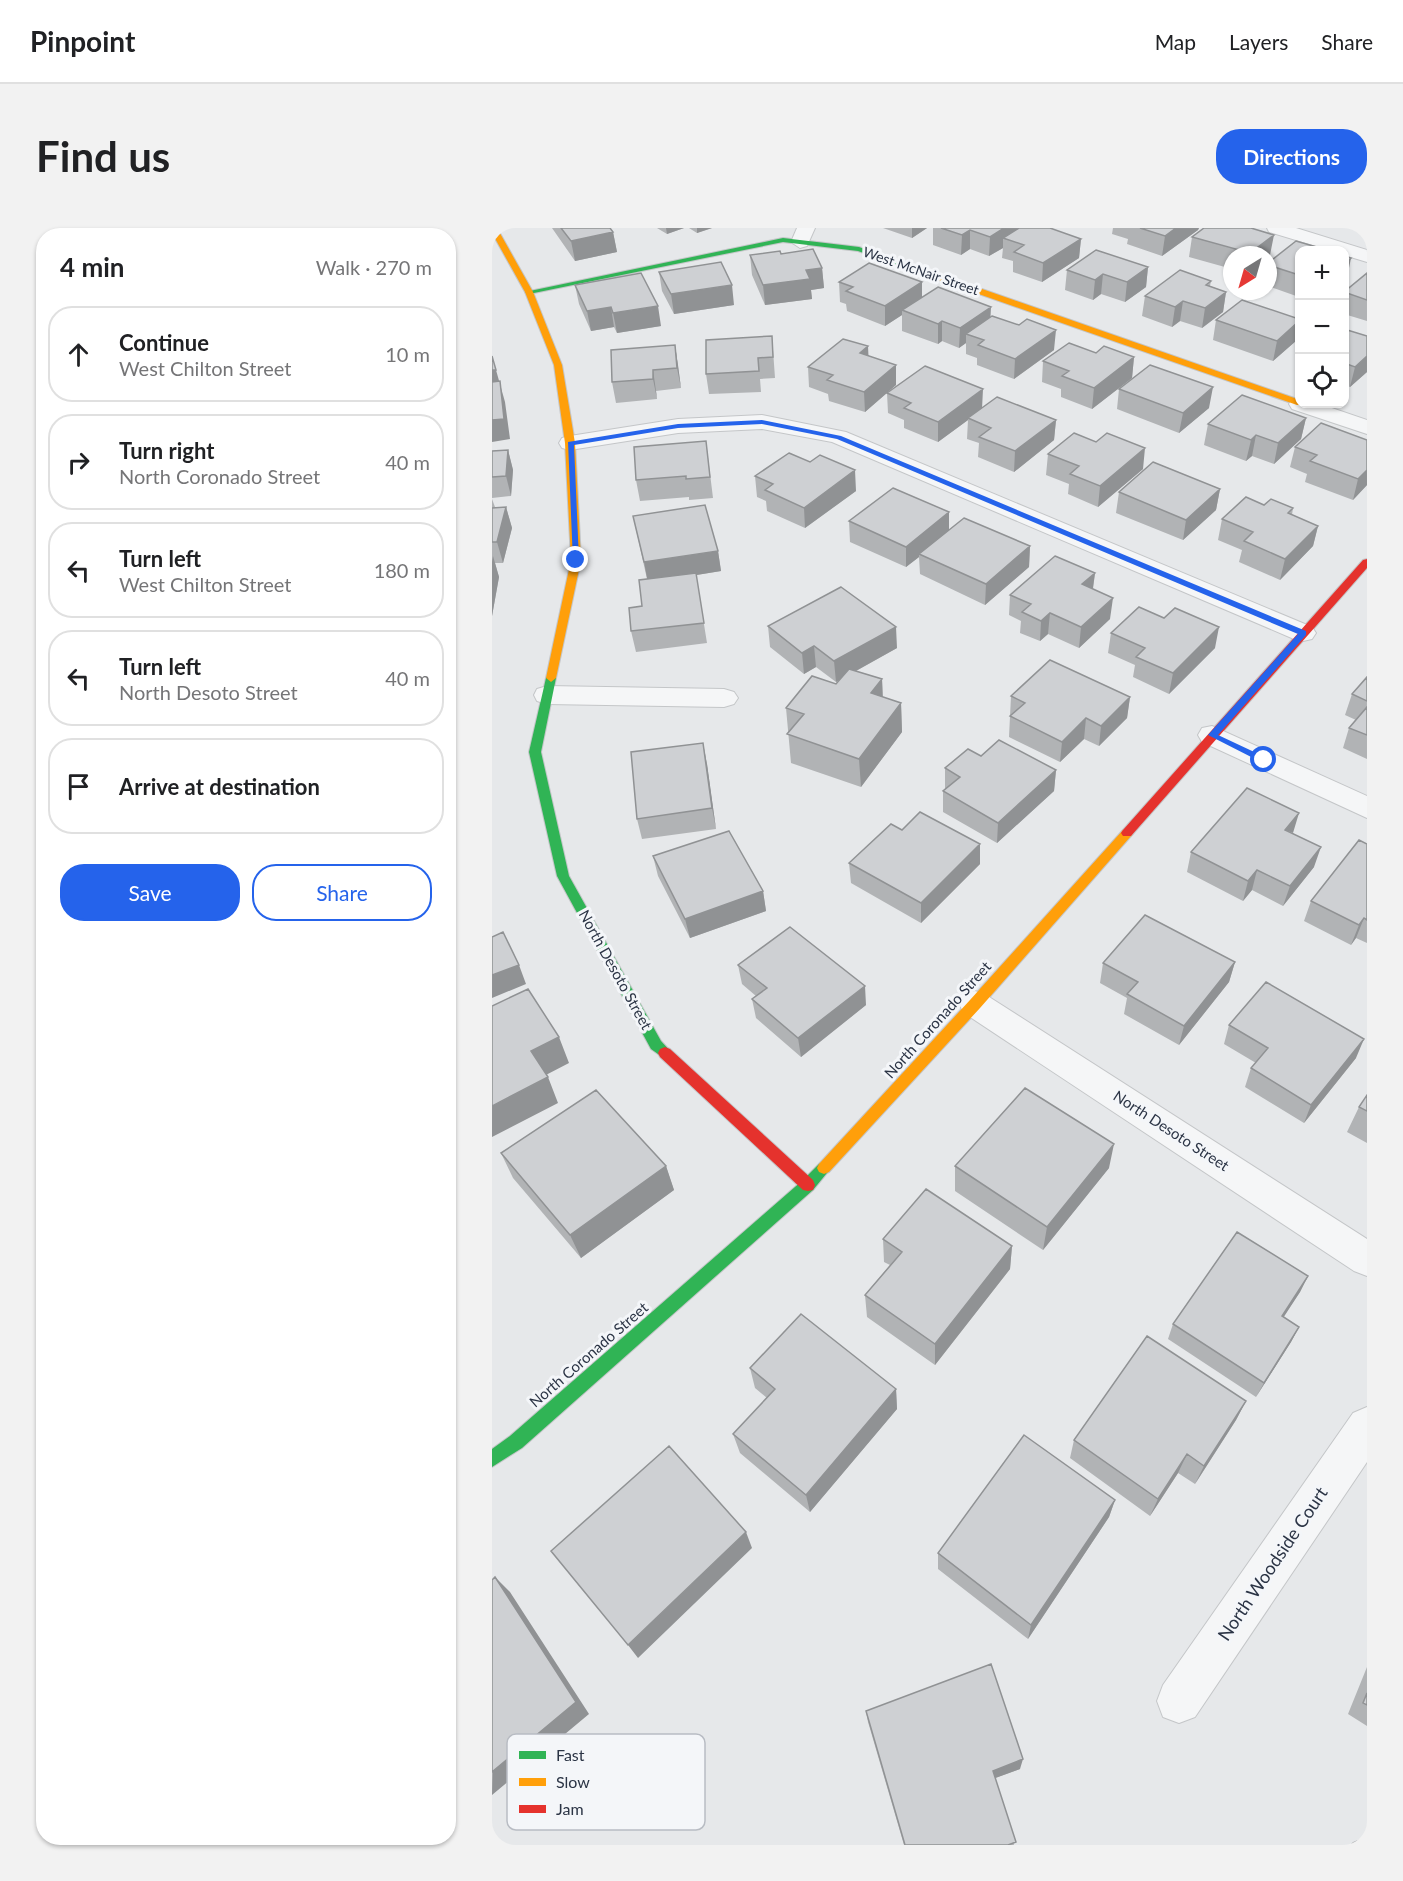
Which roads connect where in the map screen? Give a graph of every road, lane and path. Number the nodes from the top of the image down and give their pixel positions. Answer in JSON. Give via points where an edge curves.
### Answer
{"nodes":[{"id":1,"x":494,"y":228,"type":"edge"},
{"id":2,"x":1276,"y":228,"type":"edge"},
{"id":3,"x":803,"y":235,"type":"edge"},
{"id":4,"x":1367,"y":256,"type":"edge"},
{"id":5,"x":529,"y":292,"type":"junction"},
{"id":6,"x":1295,"y":401,"type":"edge"},
{"id":7,"x":1314,"y":408,"type":"edge"},
{"id":8,"x":1367,"y":427,"type":"edge"},
{"id":9,"x":570,"y":443,"type":"junction"},
{"id":10,"x":1367,"y":562,"type":"edge"},
{"id":11,"x":1303,"y":633,"type":"junction"},
{"id":12,"x":547,"y":695,"type":"junction"},
{"id":13,"x":724,"y":698,"type":"dead end"},
{"id":14,"x":1212,"y":735,"type":"junction"},
{"id":15,"x":1367,"y":808,"type":"edge"},
{"id":16,"x":975,"y":1004,"type":"junction"},
{"id":17,"x":808,"y":1185,"type":"junction"},
{"id":18,"x":1367,"y":1259,"type":"edge"},
{"id":19,"x":1367,"y":1427,"type":"edge"},
{"id":20,"x":492,"y":1458,"type":"edge"},
{"id":21,"x":1179,"y":1701,"type":"dead end"}],
"edges":[{"from":1,"to":5,"type":"street","name":"North Desoto Street"},
{"from":2,"to":4,"type":"street"},
{"from":3,"to":5,"type":"street","name":"West McNair Street"},
{"from":3,"to":6,"type":"street","name":"West McNair Street","via":[[860,249]]},
{"from":5,"to":9,"type":"street","name":"North Desoto Street","via":[[558,365]]},
{"from":7,"to":8,"type":"street","name":"West McNair Street"},
{"from":9,"to":11,"type":"street","via":[[678,426],[762,422],[838,437]]},
{"from":9,"to":12,"type":"street","name":"North Desoto Street","via":[[576,560]]},
{"from":10,"to":11,"type":"street","name":"North Coronado Street"},
{"from":11,"to":14,"type":"street","name":"North Coronado Street"},
{"from":12,"to":13,"type":"street"},
{"from":12,"to":17,"type":"street","name":"North Desoto Street","via":[[535,752],[564,876],[656,1045]]},
{"from":14,"to":15,"type":"street"},
{"from":14,"to":16,"type":"street","name":"North Coronado Street"},
{"from":16,"to":17,"type":"street","name":"North Coronado Street"},
{"from":16,"to":18,"type":"street","name":"North Desoto Street"},
{"from":17,"to":20,"type":"street","name":"North Coronado Street","via":[[516,1442]]},
{"from":19,"to":21,"type":"street","name":"North Woodside Court"}]}
